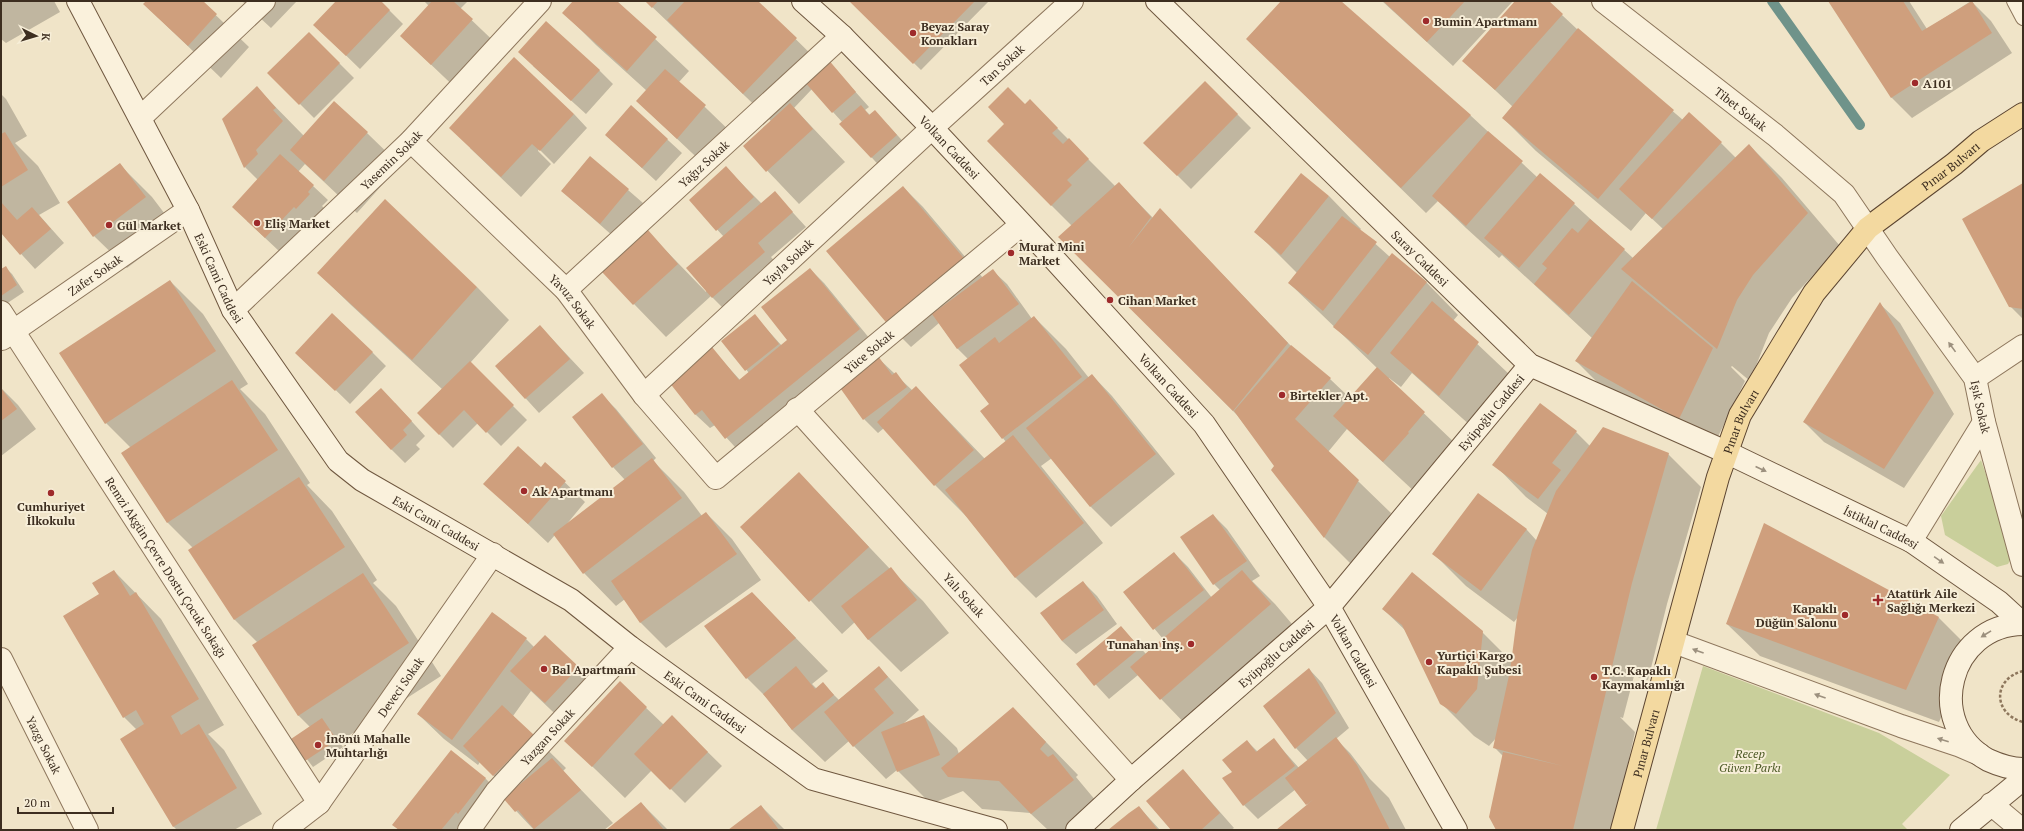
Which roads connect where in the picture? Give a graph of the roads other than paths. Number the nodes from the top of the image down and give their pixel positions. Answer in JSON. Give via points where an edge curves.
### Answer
{"nodes":[{"id":1,"x":78,"y":1,"type":"edge"},
{"id":2,"x":264,"y":1,"type":"edge"},
{"id":3,"x":540,"y":1,"type":"edge"},
{"id":4,"x":803,"y":1,"type":"edge"},
{"id":5,"x":1072,"y":1,"type":"edge"},
{"id":6,"x":1157,"y":1,"type":"edge"},
{"id":7,"x":1603,"y":1,"type":"edge"},
{"id":8,"x":2014,"y":1,"type":"edge"},
{"id":9,"x":2023,"y":18,"type":"edge"},
{"id":10,"x":842,"y":36,"type":"junction"},
{"id":11,"x":2023,"y":114,"type":"edge"},
{"id":12,"x":140,"y":118,"type":"junction"},
{"id":13,"x":932,"y":128,"type":"junction"},
{"id":14,"x":411,"y":141,"type":"junction"},
{"id":15,"x":188,"y":210,"type":"junction"},
{"id":16,"x":1021,"y":225,"type":"junction"},
{"id":17,"x":1868,"y":228,"type":"junction"},
{"id":18,"x":566,"y":290,"type":"junction"},
{"id":19,"x":233,"y":310,"type":"junction"},
{"id":20,"x":1,"y":312,"type":"edge"},
{"id":21,"x":7,"y":335,"type":"edge"},
{"id":22,"x":2023,"y":346,"type":"edge"},
{"id":23,"x":1530,"y":365,"type":"junction"},
{"id":24,"x":1975,"y":378,"type":"junction"},
{"id":25,"x":644,"y":395,"type":"junction"},
{"id":26,"x":797,"y":409,"type":"junction"},
{"id":27,"x":1984,"y":422,"type":"junction"},
{"id":28,"x":1726,"y":452,"type":"junction"},
{"id":29,"x":716,"y":478,"type":"joint"},
{"id":30,"x":1911,"y":541,"type":"junction"},
{"id":31,"x":493,"y":554,"type":"junction"},
{"id":32,"x":2023,"y":565,"type":"edge"},
{"id":33,"x":1329,"y":607,"type":"junction"},
{"id":34,"x":2023,"y":624,"type":"edge"},
{"id":35,"x":1674,"y":642,"type":"junction"},
{"id":36,"x":630,"y":647,"type":"junction"},
{"id":37,"x":1,"y":659,"type":"edge"},
{"id":38,"x":1979,"y":754,"type":"junction"},
{"id":39,"x":2023,"y":769,"type":"edge"},
{"id":40,"x":2023,"y":779,"type":"edge"},
{"id":41,"x":1131,"y":780,"type":"junction"},
{"id":42,"x":319,"y":803,"type":"junction"},
{"id":43,"x":1991,"y":804,"type":"junction"},
{"id":44,"x":88,"y":830,"type":"edge"},
{"id":45,"x":284,"y":830,"type":"edge"},
{"id":46,"x":469,"y":830,"type":"edge"},
{"id":47,"x":996,"y":830,"type":"edge"},
{"id":48,"x":1077,"y":830,"type":"edge"},
{"id":49,"x":1456,"y":830,"type":"edge"},
{"id":50,"x":1622,"y":830,"type":"edge"},
{"id":51,"x":1961,"y":830,"type":"edge"},
{"id":52,"x":2022,"y":830,"type":"edge"}],
"edges":[{"from":1,"to":12,"type":"street","name":"Eski Cami Caddesi"},
{"from":2,"to":12,"type":"street"},
{"from":3,"to":14,"type":"street","name":"Yasemin Sokak"},
{"from":4,"to":10,"type":"street","name":"Volkan Caddesi"},
{"from":5,"to":13,"type":"street","name":"Tan Sokak"},
{"from":6,"to":23,"type":"street","name":"Saray Caddesi"},
{"from":7,"to":17,"type":"street","name":"Tibet Sokak","via":[[1776,135],[1844,194]]},
{"from":8,"to":9,"type":"lane"},
{"from":10,"to":13,"type":"street","name":"Volkan Caddesi"},
{"from":10,"to":18,"type":"street","name":"Yağız Sokak"},
{"from":11,"to":17,"type":"main road","name":"Pınar Bulvarı","via":[[1981,141]]},
{"from":12,"to":15,"type":"street","name":"Eski Cami Caddesi"},
{"from":13,"to":16,"type":"street","name":"Volkan Caddesi"},
{"from":13,"to":25,"type":"street","name":"Yayla Sokak"},
{"from":14,"to":18,"type":"street","name":"Yavuz Sokak"},
{"from":14,"to":19,"type":"street","name":"Yasemin Sokak"},
{"from":15,"to":19,"type":"street","name":"Eski Cami Caddesi"},
{"from":15,"to":21,"type":"street","name":"Zafer Sokak"},
{"from":16,"to":26,"type":"street","name":"Yüce Sokak"},
{"from":16,"to":33,"type":"street","name":"Volkan Caddesi","via":[[1204,424]]},
{"from":24,"to":17,"type":"street","name":"Işık Sokak","one_way":true},
{"from":17,"to":28,"type":"main road","name":"Pınar Bulvarı","via":[[1814,293],[1740,415]]},
{"from":18,"to":25,"type":"street","name":"Yavuz Sokak"},
{"from":19,"to":31,"type":"street","name":"Eski Cami Caddesi","via":[[338,461],[362,480]]},
{"from":20,"to":21,"type":"street","name":"Remzi Akgün Çevre Dostu Çocuk Sokağı"},
{"from":21,"to":42,"type":"street","name":"Remzi Akgün Çevre Dostu Çocuk Sokağı"},
{"from":22,"to":24,"type":"street"},
{"from":23,"to":28,"type":"street","name":"Saray Caddesi"},
{"from":23,"to":33,"type":"street","name":"Eyüpoğlu Caddesi"},
{"from":24,"to":27,"type":"street","name":"Işık Sokak"},
{"from":25,"to":29,"type":"street","name":"Yavuz Sokak"},
{"from":26,"to":29,"type":"street","name":"Yüce Sokak"},
{"from":26,"to":41,"type":"street","name":"Yalı Sokak"},
{"from":27,"to":30,"type":"street"},
{"from":27,"to":32,"type":"street","name":"Işık Sokak"},
{"from":28,"to":30,"type":"street","name":"İstiklal Caddesi","one_way":true},
{"from":28,"to":35,"type":"main road","name":"Pınar Bulvarı"},
{"from":30,"to":34,"type":"street","name":"İstiklal Caddesi","one_way":true,"via":[[2000,602]]},
{"from":31,"to":36,"type":"street","name":"Eski Cami Caddesi","via":[[571,600]]},
{"from":31,"to":42,"type":"street","name":"Deveci Sokak"},
{"from":33,"to":41,"type":"street","name":"Eyüpoğlu Caddesi"},
{"from":33,"to":49,"type":"street","name":"Volkan Caddesi"},
{"from":34,"to":38,"type":"street","one_way":true,"via":[[2009,624],[1987,633],[1968,648],[1955,668],[1950,691],[1952,715],[1963,737]]},
{"from":38,"to":35,"type":"street","one_way":true},
{"from":35,"to":50,"type":"main road","name":"Pınar Bulvarı"},
{"from":36,"to":46,"type":"street","name":"Yazgan Sokak","via":[[496,792]]},
{"from":36,"to":47,"type":"street","name":"Eski Cami Caddesi","via":[[813,780]]},
{"from":37,"to":44,"type":"street","name":"Yazgı Sokak"},
{"from":38,"to":39,"type":"street","via":[[1997,764]]},
{"from":40,"to":43,"type":"street"},
{"from":41,"to":48,"type":"street","name":"Eyüpoğlu Caddesi"},
{"from":42,"to":45,"type":"street","name":"Deveci Sokak"},
{"from":43,"to":51,"type":"street"},
{"from":43,"to":52,"type":"street"}]}
